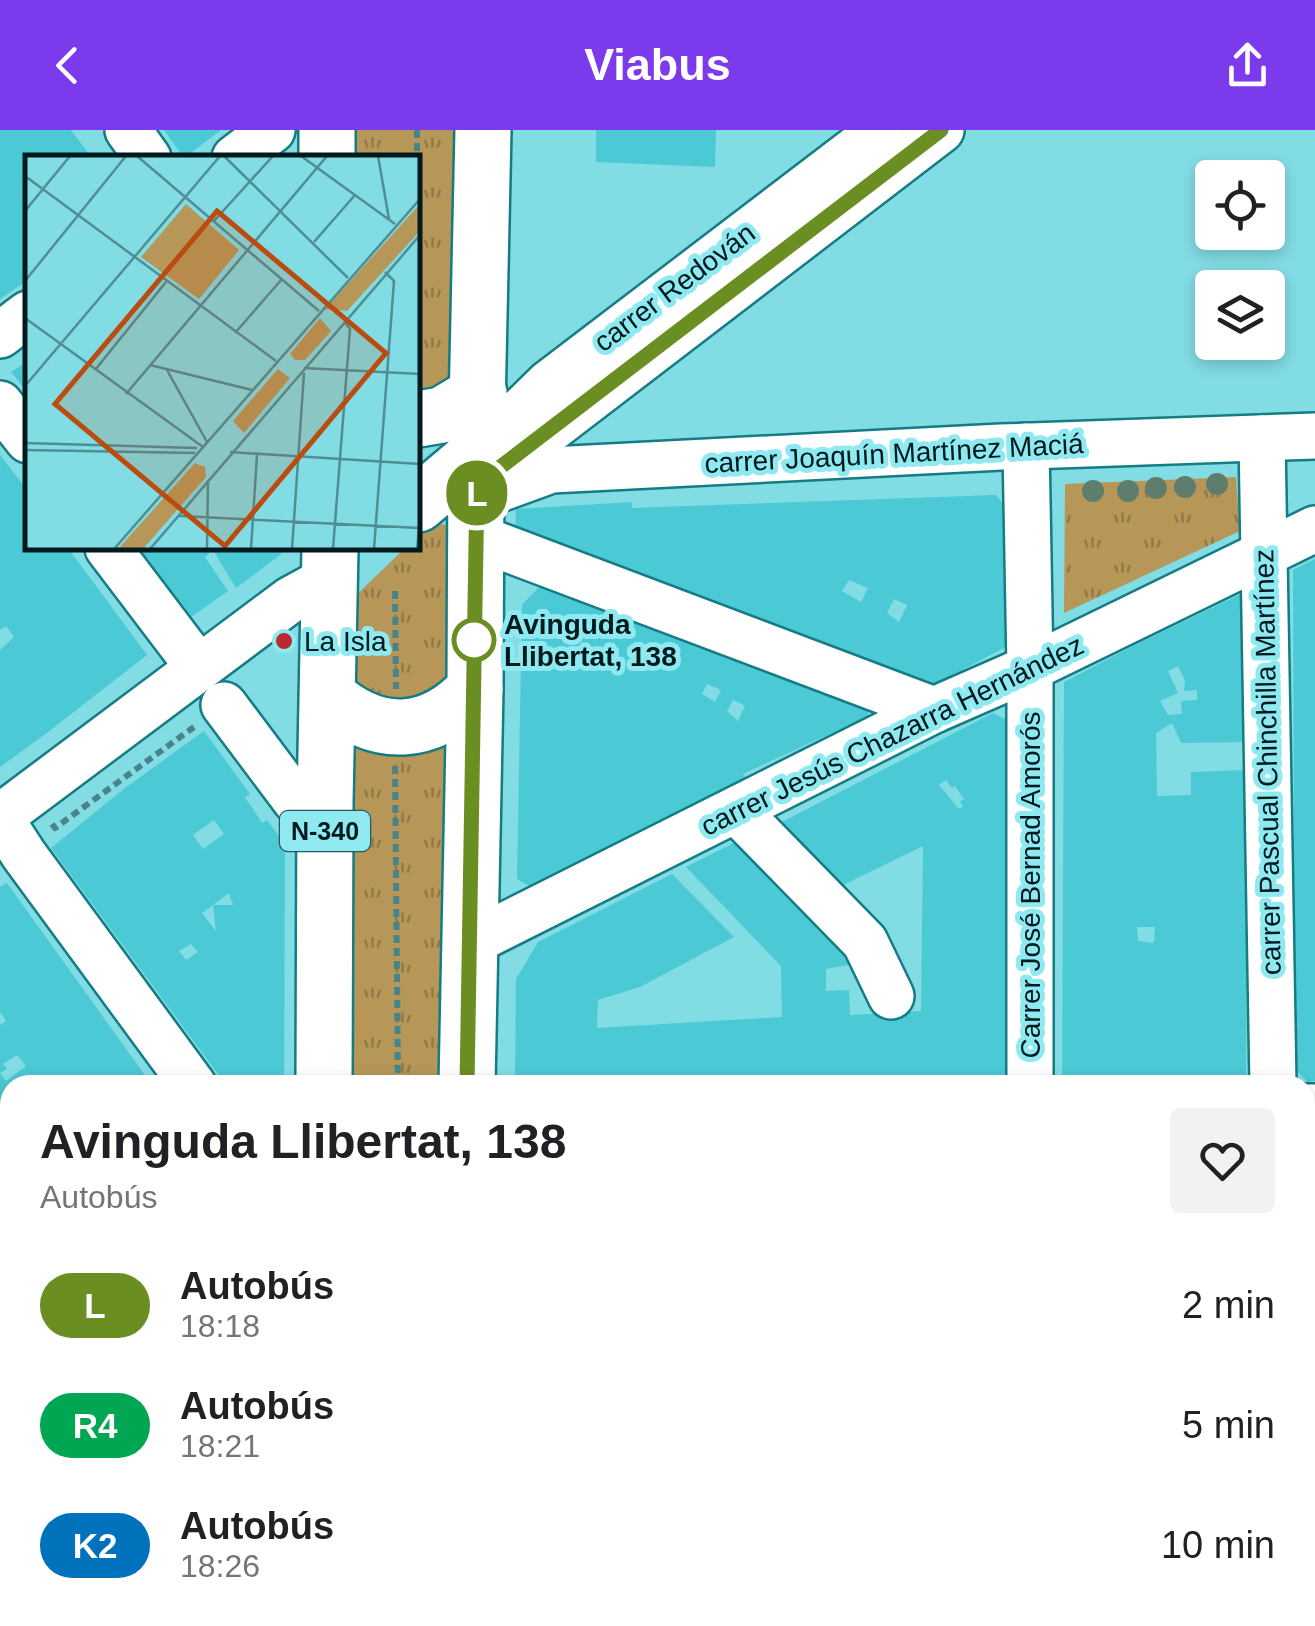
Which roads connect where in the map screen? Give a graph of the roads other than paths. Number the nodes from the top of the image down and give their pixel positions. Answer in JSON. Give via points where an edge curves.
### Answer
{"nodes":[{"id":1,"x":128,"y":130,"type":"edge"},
{"id":2,"x":272,"y":130,"type":"edge"},
{"id":3,"x":483,"y":130,"type":"edge"},
{"id":4,"x":882,"y":130,"type":"edge"},
{"id":5,"x":941,"y":130,"type":"edge"},
{"id":6,"x":146,"y":155,"type":"edge"},
{"id":7,"x":239,"y":155,"type":"edge"},
{"id":8,"x":25,"y":316,"type":"edge"},
{"id":9,"x":0,"y":335,"type":"edge"},
{"id":10,"x":478,"y":393,"type":"junction"},
{"id":11,"x":0,"y":404,"type":"edge"},
{"id":12,"x":420,"y":419,"type":"edge"},
{"id":13,"x":25,"y":436,"type":"edge"},
{"id":14,"x":1315,"y":436,"type":"edge"},
{"id":15,"x":1262,"y":438,"type":"junction"},
{"id":16,"x":1026,"y":446,"type":"junction"},
{"id":17,"x":477,"y":493,"type":"junction"},
{"id":18,"x":420,"y":504,"type":"edge"},
{"id":19,"x":1315,"y":529,"type":"edge"},
{"id":20,"x":110,"y":550,"type":"edge"},
{"id":21,"x":1264,"y":554,"type":"junction"},
{"id":22,"x":355,"y":566,"type":"edge"},
{"id":23,"x":199,"y":668,"type":"junction"},
{"id":24,"x":1030,"y":668,"type":"junction"},
{"id":25,"x":475,"y":689,"type":"junction"},
{"id":26,"x":328,"y":696,"type":"junction"},
{"id":27,"x":224,"y":706,"type":"dead end"},
{"id":28,"x":934,"y":710,"type":"junction"},
{"id":29,"x":325,"y":802,"type":"junction"},
{"id":30,"x":736,"y":810,"type":"junction"},
{"id":31,"x":0,"y":818,"type":"edge"},
{"id":32,"x":470,"y":943,"type":"junction"},
{"id":33,"x":891,"y":996,"type":"dead end"},
{"id":34,"x":186,"y":1075,"type":"edge"},
{"id":35,"x":324,"y":1075,"type":"edge"},
{"id":36,"x":468,"y":1075,"type":"edge"},
{"id":37,"x":1030,"y":1075,"type":"edge"},
{"id":38,"x":1272,"y":1075,"type":"edge"}],
"edges":[{"from":1,"to":6,"type":"street"},
{"from":2,"to":7,"type":"street"},
{"from":3,"to":10,"type":"main road"},
{"from":4,"to":17,"type":"street","name":"carrer Redován","via":[[548,384]]},
{"from":5,"to":17,"type":"street","name":"carrer Redován"},
{"from":8,"to":9,"type":"street"},
{"from":10,"to":12,"type":"main road","via":[[442,415]]},
{"from":10,"to":17,"type":"main road"},
{"from":11,"to":13,"type":"street"},
{"from":14,"to":15,"type":"street","name":"carrer Joaquín Martínez Maciá"},
{"from":15,"to":16,"type":"street","name":"carrer Joaquín Martínez Maciá"},
{"from":15,"to":21,"type":"street","name":"carrer Pascual Chinchilla Martínez"},
{"from":16,"to":17,"type":"street","name":"carrer Joaquín Martínez Maciá","via":[[551,470]]},
{"from":16,"to":24,"type":"street","name":"Carrer José Bernad Amorós"},
{"from":17,"to":18,"type":"main road"},
{"from":17,"to":25,"type":"main road"},
{"from":17,"to":28,"type":"street"},
{"from":19,"to":21,"type":"street","name":"carrer Jesús Chazarra Hernández"},
{"from":20,"to":23,"type":"street"},
{"from":21,"to":24,"type":"street","name":"carrer Jesús Chazarra Hernández"},
{"from":21,"to":38,"type":"street","name":"carrer Pascual Chinchilla Martínez"},
{"from":22,"to":23,"type":"street","via":[[290,600]]},
{"from":22,"to":26,"type":"main road","number":"N-340","via":[[327,633]]},
{"from":23,"to":31,"type":"street"},
{"from":24,"to":28,"type":"street","name":"carrer Jesús Chazarra Hernández"},
{"from":24,"to":37,"type":"street","name":"Carrer José Bernad Amorós"},
{"from":25,"to":26,"type":"main road","via":[[440,718],[396,728],[358,718]]},
{"from":25,"to":32,"type":"main road"},
{"from":26,"to":29,"type":"main road","number":"N-340"},
{"from":27,"to":29,"type":"street","via":[[296,800]]},
{"from":28,"to":30,"type":"street","name":"carrer Jesús Chazarra Hernández"},
{"from":29,"to":35,"type":"main road","number":"N-340"},
{"from":30,"to":32,"type":"street","name":"carrer Jesús Chazarra Hernández"},
{"from":30,"to":33,"type":"street","via":[[864,942]]},
{"from":31,"to":34,"type":"street"},
{"from":32,"to":36,"type":"main road"}]}
